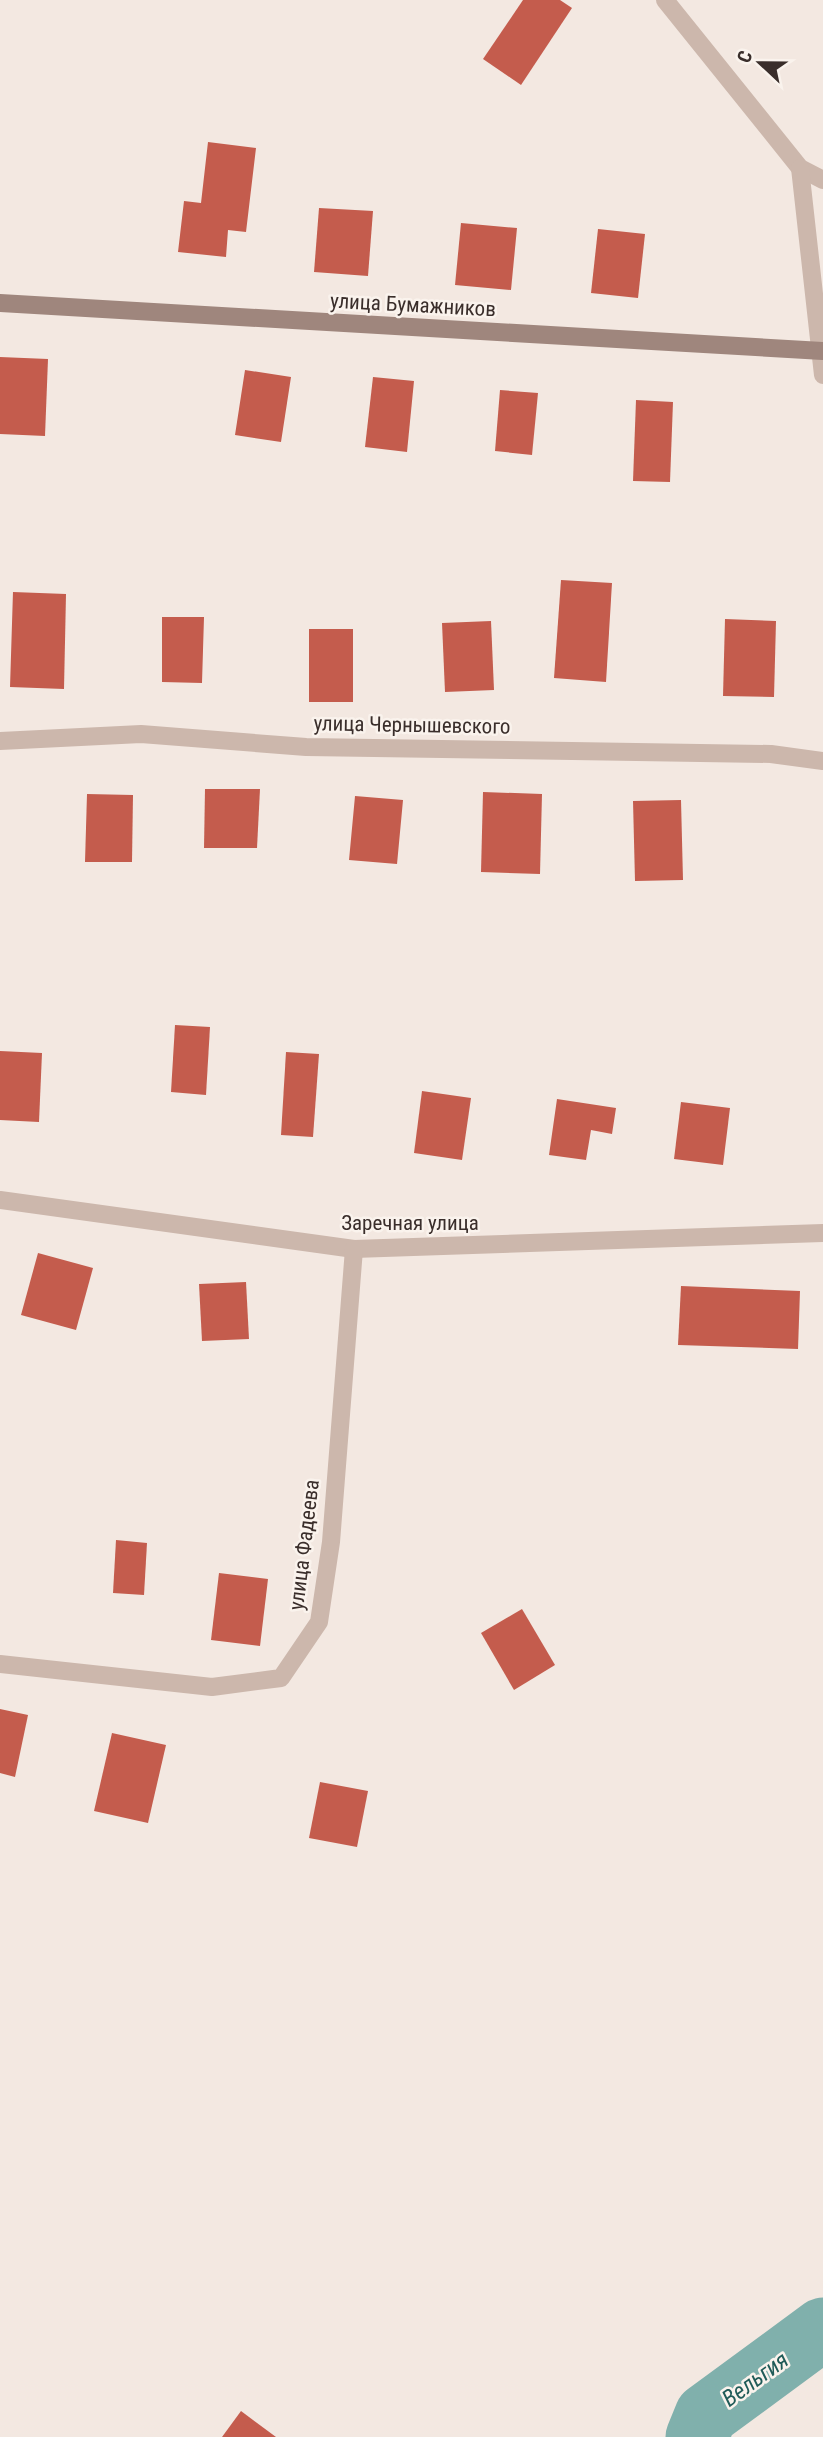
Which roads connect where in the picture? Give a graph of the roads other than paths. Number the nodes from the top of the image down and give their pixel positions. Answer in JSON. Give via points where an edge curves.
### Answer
{"nodes":[{"id":1,"x":665,"y":0,"type":"edge"},
{"id":2,"x":800,"y":168,"type":"junction"},
{"id":3,"x":823,"y":180,"type":"edge"},
{"id":4,"x":0,"y":303,"type":"edge"},
{"id":5,"x":821,"y":351,"type":"edge"},
{"id":6,"x":823,"y":375,"type":"edge"},
{"id":7,"x":0,"y":741,"type":"edge"},
{"id":8,"x":823,"y":761,"type":"edge"},
{"id":9,"x":0,"y":1200,"type":"edge"},
{"id":10,"x":823,"y":1233,"type":"edge"},
{"id":11,"x":354,"y":1249,"type":"junction"},
{"id":12,"x":0,"y":1664,"type":"edge"}],
"edges":[{"from":1,"to":2,"type":"street"},
{"from":2,"to":3,"type":"street"},
{"from":2,"to":5,"type":"street"},
{"from":4,"to":5,"type":"street","name":"улица Бумажников"},
{"from":5,"to":6,"type":"street"},
{"from":7,"to":8,"type":"street","name":"улица Чернышевского","via":[[141,734],[306,747],[771,754]]},
{"from":9,"to":11,"type":"street","name":"Заречная улица"},
{"from":10,"to":11,"type":"street","name":"Заречная улица"},
{"from":11,"to":12,"type":"street","name":"улица Фадеева","via":[[331,1542],[318,1622],[281,1678],[212,1687]]}]}
